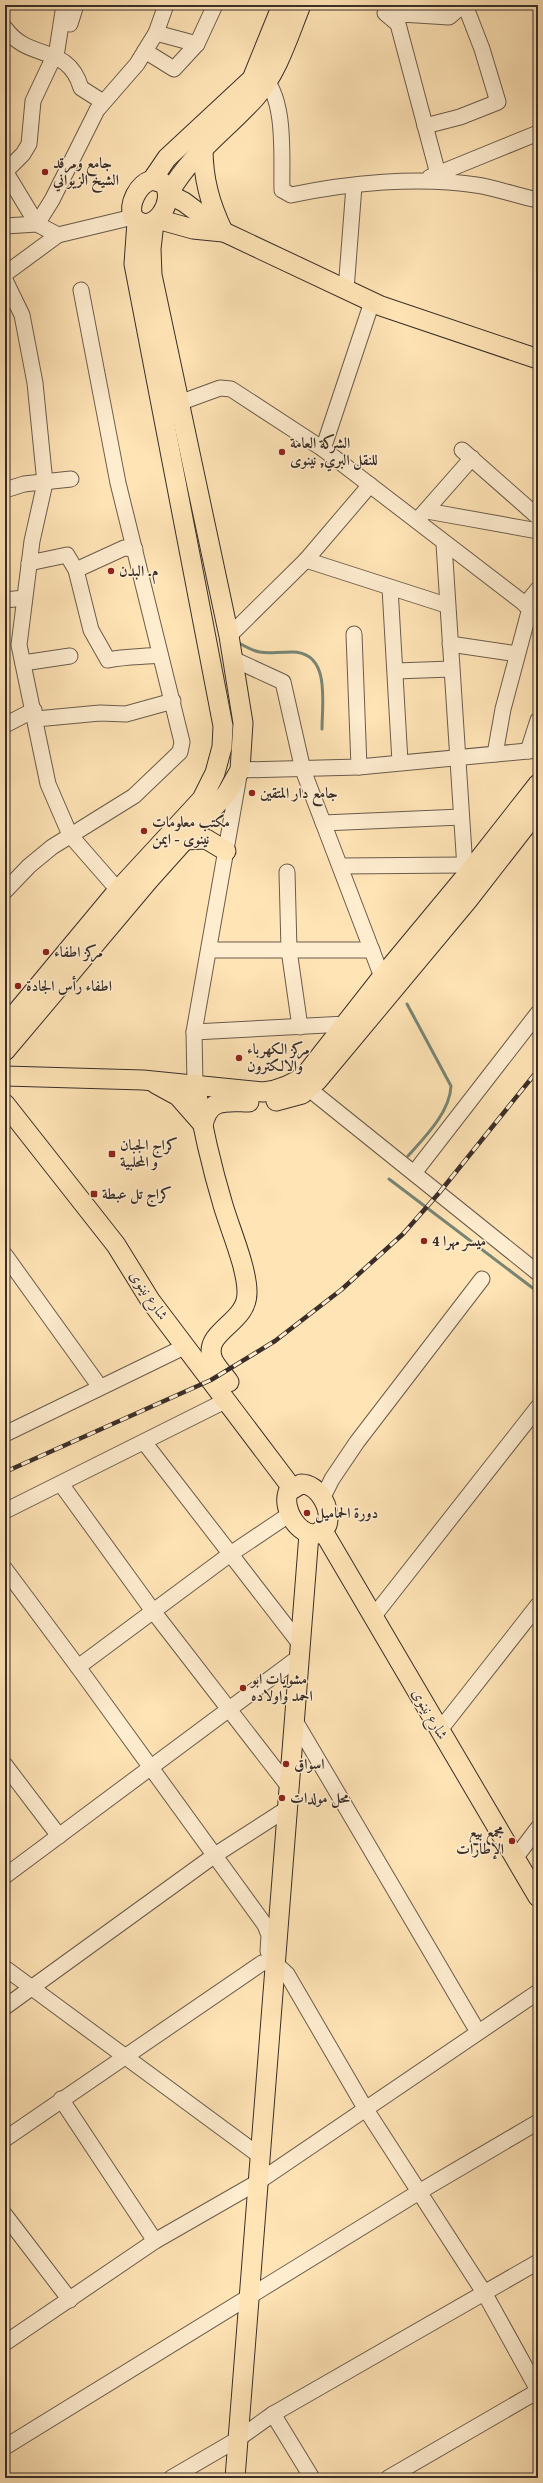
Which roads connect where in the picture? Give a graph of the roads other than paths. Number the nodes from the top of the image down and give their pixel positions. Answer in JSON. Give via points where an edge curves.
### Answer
{"nodes":[{"id":1,"x":64,"y":5,"type":"edge"},
{"id":2,"x":76,"y":5,"type":"edge"},
{"id":3,"x":166,"y":5,"type":"edge"},
{"id":4,"x":215,"y":5,"type":"edge"},
{"id":5,"x":282,"y":5,"type":"edge"},
{"id":6,"x":302,"y":5,"type":"edge"},
{"id":7,"x":464,"y":5,"type":"edge"},
{"id":8,"x":66,"y":24,"type":"junction"},
{"id":9,"x":5,"y":28,"type":"edge"},
{"id":10,"x":156,"y":33,"type":"junction"},
{"id":11,"x":70,"y":39,"type":"dead end"},
{"id":12,"x":197,"y":44,"type":"junction"},
{"id":13,"x":145,"y":51,"type":"junction"},
{"id":14,"x":55,"y":56,"type":"junction"},
{"id":15,"x":262,"y":75,"type":"junction"},
{"id":16,"x":102,"y":102,"type":"junction"},
{"id":17,"x":425,"y":126,"type":"junction"},
{"id":18,"x":538,"y":133,"type":"edge"},
{"id":19,"x":202,"y":148,"type":"junction"},
{"id":20,"x":5,"y":167,"type":"edge"},
{"id":21,"x":5,"y":171,"type":"edge"},
{"id":22,"x":432,"y":177,"type":"junction"},
{"id":23,"x":152,"y":180,"type":"junction"},
{"id":24,"x":354,"y":186,"type":"junction"},
{"id":25,"x":169,"y":194,"type":"junction"},
{"id":26,"x":537,"y":199,"type":"edge"},
{"id":27,"x":145,"y":220,"type":"junction"},
{"id":28,"x":37,"y":224,"type":"junction"},
{"id":29,"x":5,"y":226,"type":"edge"},
{"id":30,"x":224,"y":232,"type":"junction"},
{"id":31,"x":58,"y":235,"type":"junction"},
{"id":32,"x":5,"y":274,"type":"edge"},
{"id":33,"x":5,"y":280,"type":"edge"},
{"id":34,"x":81,"y":290,"type":"dead end"},
{"id":35,"x":346,"y":290,"type":"junction"},
{"id":36,"x":372,"y":302,"type":"junction"},
{"id":37,"x":538,"y":359,"type":"edge"},
{"id":38,"x":179,"y":403,"type":"junction"},
{"id":39,"x":323,"y":449,"type":"junction"},
{"id":40,"x":71,"y":479,"type":"dead end"},
{"id":41,"x":45,"y":483,"type":"junction"},
{"id":42,"x":370,"y":485,"type":"junction"},
{"id":43,"x":5,"y":490,"type":"edge"},
{"id":44,"x":421,"y":516,"type":"junction"},
{"id":45,"x":538,"y":517,"type":"edge"},
{"id":46,"x":538,"y":531,"type":"edge"},
{"id":47,"x":444,"y":544,"type":"junction"},
{"id":48,"x":135,"y":549,"type":"junction"},
{"id":49,"x":306,"y":560,"type":"junction"},
{"id":50,"x":29,"y":563,"type":"junction"},
{"id":51,"x":76,"y":570,"type":"junction"},
{"id":52,"x":390,"y":588,"type":"junction"},
{"id":53,"x":538,"y":589,"type":"edge"},
{"id":54,"x":24,"y":598,"type":"junction"},
{"id":55,"x":5,"y":600,"type":"edge"},
{"id":56,"x":446,"y":605,"type":"junction"},
{"id":57,"x":531,"y":609,"type":"edge"},
{"id":58,"x":354,"y":634,"type":"dead end"},
{"id":59,"x":229,"y":636,"type":"junction"},
{"id":60,"x":450,"y":644,"type":"junction"},
{"id":61,"x":517,"y":654,"type":"junction"},
{"id":62,"x":160,"y":655,"type":"junction"},
{"id":63,"x":70,"y":656,"type":"dead end"},
{"id":64,"x":233,"y":659,"type":"junction"},
{"id":65,"x":23,"y":664,"type":"junction"},
{"id":66,"x":451,"y":669,"type":"junction"},
{"id":67,"x":396,"y":671,"type":"junction"},
{"id":68,"x":173,"y":700,"type":"junction"},
{"id":69,"x":35,"y":714,"type":"junction"},
{"id":70,"x":538,"y":720,"type":"edge"},
{"id":71,"x":5,"y":725,"type":"edge"},
{"id":72,"x":533,"y":751,"type":"edge"},
{"id":73,"x":495,"y":754,"type":"junction"},
{"id":74,"x":457,"y":758,"type":"junction"},
{"id":75,"x":400,"y":762,"type":"junction"},
{"id":76,"x":360,"y":767,"type":"junction"},
{"id":77,"x":240,"y":770,"type":"junction"},
{"id":78,"x":303,"y":770,"type":"junction"},
{"id":79,"x":538,"y":784,"type":"edge"},
{"id":80,"x":538,"y":810,"type":"edge"},
{"id":81,"x":460,"y":817,"type":"junction"},
{"id":82,"x":323,"y":823,"type":"junction"},
{"id":83,"x":70,"y":835,"type":"junction"},
{"id":84,"x":184,"y":840,"type":"junction"},
{"id":85,"x":226,"y":851,"type":"junction"},
{"id":86,"x":341,"y":866,"type":"junction"},
{"id":87,"x":465,"y":871,"type":"junction"},
{"id":88,"x":287,"y":872,"type":"dead end"},
{"id":89,"x":118,"y":890,"type":"junction"},
{"id":90,"x":5,"y":891,"type":"edge"},
{"id":91,"x":468,"y":900,"type":"junction"},
{"id":92,"x":208,"y":950,"type":"junction"},
{"id":93,"x":289,"y":950,"type":"junction"},
{"id":94,"x":372,"y":950,"type":"junction"},
{"id":95,"x":382,"y":976,"type":"junction"},
{"id":96,"x":55,"y":980,"type":"junction"},
{"id":97,"x":538,"y":1013,"type":"edge"},
{"id":98,"x":346,"y":1024,"type":"junction"},
{"id":99,"x":5,"y":1026,"type":"edge"},
{"id":100,"x":300,"y":1027,"type":"junction"},
{"id":101,"x":194,"y":1032,"type":"junction"},
{"id":102,"x":5,"y":1051,"type":"edge"},
{"id":103,"x":5,"y":1076,"type":"edge"},
{"id":104,"x":143,"y":1080,"type":"junction"},
{"id":105,"x":195,"y":1084,"type":"junction"},
{"id":106,"x":309,"y":1089,"type":"junction"},
{"id":107,"x":282,"y":1095,"type":"junction"},
{"id":108,"x":5,"y":1104,"type":"edge"},
{"id":109,"x":203,"y":1126,"type":"junction"},
{"id":110,"x":414,"y":1174,"type":"junction"},
{"id":111,"x":5,"y":1256,"type":"edge"},
{"id":112,"x":538,"y":1273,"type":"edge"},
{"id":113,"x":482,"y":1278,"type":"dead end"},
{"id":114,"x":144,"y":1287,"type":"junction"},
{"id":115,"x":218,"y":1334,"type":"junction"},
{"id":116,"x":186,"y":1346,"type":"junction"},
{"id":117,"x":100,"y":1387,"type":"junction"},
{"id":118,"x":227,"y":1400,"type":"junction"},
{"id":119,"x":538,"y":1407,"type":"edge"},
{"id":120,"x":7,"y":1430,"type":"edge"},
{"id":121,"x":144,"y":1442,"type":"junction"},
{"id":122,"x":61,"y":1484,"type":"junction"},
{"id":123,"x":298,"y":1486,"type":"junction"},
{"id":124,"x":322,"y":1499,"type":"junction"},
{"id":125,"x":5,"y":1511,"type":"edge"},
{"id":126,"x":290,"y":1514,"type":"junction"},
{"id":127,"x":316,"y":1532,"type":"junction"},
{"id":128,"x":229,"y":1555,"type":"junction"},
{"id":129,"x":5,"y":1570,"type":"edge"},
{"id":130,"x":538,"y":1605,"type":"edge"},
{"id":131,"x":153,"y":1611,"type":"junction"},
{"id":132,"x":373,"y":1617,"type":"junction"},
{"id":133,"x":300,"y":1650,"type":"junction"},
{"id":134,"x":78,"y":1667,"type":"junction"},
{"id":135,"x":228,"y":1708,"type":"junction"},
{"id":136,"x":294,"y":1719,"type":"junction"},
{"id":137,"x":439,"y":1731,"type":"junction"},
{"id":138,"x":5,"y":1765,"type":"edge"},
{"id":139,"x":151,"y":1766,"type":"junction"},
{"id":140,"x":289,"y":1787,"type":"junction"},
{"id":141,"x":288,"y":1808,"type":"junction"},
{"id":142,"x":538,"y":1828,"type":"edge"},
{"id":143,"x":59,"y":1836,"type":"junction"},
{"id":144,"x":214,"y":1855,"type":"junction"},
{"id":145,"x":516,"y":1858,"type":"junction"},
{"id":146,"x":5,"y":1876,"type":"edge"},
{"id":147,"x":538,"y":1897,"type":"edge"},
{"id":148,"x":272,"y":1962,"type":"junction"},
{"id":149,"x":5,"y":1968,"type":"edge"},
{"id":150,"x":31,"y":1988,"type":"junction"},
{"id":151,"x":538,"y":1992,"type":"edge"},
{"id":152,"x":5,"y":2007,"type":"edge"},
{"id":153,"x":478,"y":2032,"type":"junction"},
{"id":154,"x":124,"y":2058,"type":"junction"},
{"id":155,"x":61,"y":2099,"type":"junction"},
{"id":156,"x":366,"y":2108,"type":"junction"},
{"id":157,"x":538,"y":2122,"type":"edge"},
{"id":158,"x":5,"y":2139,"type":"edge"},
{"id":159,"x":260,"y":2156,"type":"junction"},
{"id":160,"x":258,"y":2182,"type":"junction"},
{"id":161,"x":419,"y":2192,"type":"junction"},
{"id":162,"x":5,"y":2215,"type":"edge"},
{"id":163,"x":155,"y":2241,"type":"junction"},
{"id":164,"x":538,"y":2262,"type":"edge"},
{"id":165,"x":484,"y":2294,"type":"junction"},
{"id":166,"x":250,"y":2298,"type":"junction"},
{"id":167,"x":70,"y":2300,"type":"junction"},
{"id":168,"x":5,"y":2343,"type":"edge"},
{"id":169,"x":538,"y":2391,"type":"edge"},
{"id":170,"x":273,"y":2414,"type":"junction"},
{"id":171,"x":238,"y":2439,"type":"junction"},
{"id":172,"x":5,"y":2447,"type":"edge"},
{"id":173,"x":171,"y":2478,"type":"edge"},
{"id":174,"x":236,"y":2478,"type":"edge"},
{"id":175,"x":312,"y":2478,"type":"edge"},
{"id":176,"x":388,"y":2478,"type":"edge"}],
"edges":[{"from":1,"to":8,"type":"street"},
{"from":2,"to":8,"type":"street"},
{"from":3,"to":10,"type":"street"},
{"from":4,"to":12,"type":"street"},
{"from":5,"to":15,"type":"main road"},
{"from":6,"to":15,"type":"main road"},
{"from":7,"to":17,"type":"street","via":[[482,49],[498,102],[460,117]]},
{"from":7,"to":17,"type":"street","via":[[449,17],[385,13],[398,24]]},
{"from":8,"to":11,"type":"street"},
{"from":8,"to":14,"type":"street"},
{"from":9,"to":14,"type":"street","via":[[10,35],[35,51]]},
{"from":10,"to":12,"type":"street"},
{"from":10,"to":13,"type":"street"},
{"from":12,"to":13,"type":"street","via":[[174,69]]},
{"from":13,"to":16,"type":"street","via":[[137,64]]},
{"from":14,"to":16,"type":"street","via":[[65,61],[76,72],[81,88]]},
{"from":14,"to":20,"type":"street","via":[[33,101],[29,144],[10,167]]},
{"from":15,"to":19,"type":"main road","via":[[255,98]]},
{"from":15,"to":23,"type":"main road","via":[[252,79],[167,158]]},
{"from":15,"to":24,"type":"street","via":[[280,114],[282,190],[291,195]]},
{"from":16,"to":28,"type":"street"},
{"from":17,"to":22,"type":"street"},
{"from":18,"to":22,"type":"street"},
{"from":19,"to":25,"type":"main road","via":[[184,169]]},
{"from":19,"to":30,"type":"main road","via":[[207,192]]},
{"from":21,"to":28,"type":"street"},
{"from":22,"to":24,"type":"street"},
{"from":22,"to":26,"type":"street"},
{"from":23,"to":25,"type":"main road","via":[[162,183]]},
{"from":23,"to":27,"type":"main road","via":[[142,185],[131,207]]},
{"from":24,"to":35,"type":"street"},
{"from":25,"to":27,"type":"main road","via":[[166,204]]},
{"from":25,"to":30,"type":"main road"},
{"from":27,"to":30,"type":"main road"},
{"from":27,"to":31,"type":"street"},
{"from":27,"to":38,"type":"main road","via":[[151,249],[152,275]]},
{"from":27,"to":89,"type":"main road","via":[[134,236],[134,264],[223,726],[222,747],[215,773],[202,798]]},
{"from":28,"to":29,"type":"street"},
{"from":28,"to":31,"type":"street"},
{"from":30,"to":35,"type":"main road"},
{"from":31,"to":32,"type":"street"},
{"from":33,"to":41,"type":"street","via":[[22,315],[35,383]]},
{"from":34,"to":48,"type":"street","via":[[118,483]]},
{"from":35,"to":36,"type":"main road"},
{"from":36,"to":37,"type":"main road"},
{"from":36,"to":39,"type":"street"},
{"from":38,"to":39,"type":"street","via":[[220,388],[231,389]]},
{"from":38,"to":59,"type":"main road"},
{"from":39,"to":42,"type":"street"},
{"from":40,"to":41,"type":"street"},
{"from":41,"to":43,"type":"street","via":[[24,484]]},
{"from":41,"to":50,"type":"street"},
{"from":42,"to":44,"type":"street"},
{"from":42,"to":49,"type":"street"},
{"from":44,"to":45,"type":"street","via":[[467,454]]},
{"from":44,"to":46,"type":"street"},
{"from":44,"to":47,"type":"street"},
{"from":47,"to":56,"type":"street"},
{"from":47,"to":57,"type":"street"},
{"from":48,"to":51,"type":"street","via":[[124,548]]},
{"from":48,"to":62,"type":"street"},
{"from":49,"to":52,"type":"street"},
{"from":49,"to":59,"type":"street"},
{"from":50,"to":51,"type":"street","via":[[67,555]]},
{"from":50,"to":54,"type":"street"},
{"from":51,"to":62,"type":"street","via":[[91,630],[108,660],[125,656],[132,658]]},
{"from":52,"to":56,"type":"street"},
{"from":52,"to":67,"type":"street"},
{"from":53,"to":57,"type":"street"},
{"from":54,"to":55,"type":"street"},
{"from":54,"to":65,"type":"street","via":[[19,645]]},
{"from":56,"to":60,"type":"street"},
{"from":57,"to":61,"type":"street"},
{"from":58,"to":76,"type":"street"},
{"from":59,"to":64,"type":"main road"},
{"from":60,"to":61,"type":"street"},
{"from":60,"to":66,"type":"street"},
{"from":61,"to":73,"type":"street"},
{"from":62,"to":68,"type":"street"},
{"from":63,"to":65,"type":"street"},
{"from":64,"to":77,"type":"main road","via":[[243,723]]},
{"from":64,"to":78,"type":"street","via":[[283,682]]},
{"from":65,"to":69,"type":"street"},
{"from":66,"to":67,"type":"street"},
{"from":66,"to":74,"type":"street"},
{"from":67,"to":75,"type":"street"},
{"from":68,"to":69,"type":"street","via":[[126,714]]},
{"from":68,"to":83,"type":"street","via":[[182,742],[180,752],[134,796]]},
{"from":69,"to":71,"type":"street"},
{"from":69,"to":83,"type":"street","via":[[48,784]]},
{"from":70,"to":72,"type":"street"},
{"from":72,"to":73,"type":"street"},
{"from":73,"to":74,"type":"street"},
{"from":74,"to":75,"type":"street"},
{"from":74,"to":81,"type":"street"},
{"from":75,"to":76,"type":"street"},
{"from":76,"to":78,"type":"street"},
{"from":77,"to":78,"type":"street"},
{"from":77,"to":84,"type":"main road","via":[[227,793]]},
{"from":77,"to":85,"type":"street"},
{"from":78,"to":82,"type":"street"},
{"from":79,"to":87,"type":"main road"},
{"from":80,"to":91,"type":"main road"},
{"from":81,"to":82,"type":"street"},
{"from":81,"to":87,"type":"street"},
{"from":82,"to":86,"type":"street"},
{"from":83,"to":89,"type":"street"},
{"from":83,"to":90,"type":"street","via":[[29,866]]},
{"from":84,"to":85,"type":"main road","via":[[206,839]]},
{"from":84,"to":96,"type":"main road"},
{"from":85,"to":92,"type":"street"},
{"from":86,"to":87,"type":"street"},
{"from":86,"to":94,"type":"street"},
{"from":87,"to":91,"type":"street"},
{"from":87,"to":95,"type":"main road"},
{"from":88,"to":93,"type":"street"},
{"from":89,"to":96,"type":"main road"},
{"from":91,"to":106,"type":"main road"},
{"from":92,"to":93,"type":"street"},
{"from":92,"to":101,"type":"street"},
{"from":93,"to":94,"type":"street"},
{"from":93,"to":100,"type":"street"},
{"from":94,"to":95,"type":"street"},
{"from":95,"to":98,"type":"main road"},
{"from":96,"to":99,"type":"main road"},
{"from":96,"to":102,"type":"main road"},
{"from":97,"to":110,"type":"street"},
{"from":98,"to":100,"type":"street"},
{"from":98,"to":107,"type":"main road","via":[[306,1074]]},
{"from":100,"to":101,"type":"street"},
{"from":101,"to":105,"type":"street"},
{"from":103,"to":104,"type":"main road"},
{"from":104,"to":105,"type":"main road"},
{"from":104,"to":109,"type":"main road","via":[[162,1086],[178,1096],[192,1109]]},
{"from":105,"to":107,"type":"main road"},
{"from":105,"to":109,"type":"main road"},
{"from":106,"to":107,"type":"main road"},
{"from":106,"to":110,"type":"street"},
{"from":107,"to":109,"type":"main road","via":[[259,1103],[222,1102],[210,1108]]},
{"from":108,"to":114,"type":"main road","name":"شارع نينوى","via":[[116,1245]]},
{"from":109,"to":115,"type":"main road","via":[[247,1287],[242,1312]]},
{"from":110,"to":112,"type":"street"},
{"from":111,"to":117,"type":"street"},
{"from":113,"to":124,"type":"street","via":[[357,1442],[334,1475]]},
{"from":114,"to":115,"type":"main road","via":[[157,1296],[186,1331],[198,1337]]},
{"from":114,"to":116,"type":"main road","name":"شارع نينوى","via":[[150,1300]]},
{"from":115,"to":123,"type":"main road","via":[[212,1345],[214,1362]]},
{"from":116,"to":117,"type":"street"},
{"from":116,"to":118,"type":"main road","name":"شارع نينوى"},
{"from":117,"to":120,"type":"street"},
{"from":118,"to":121,"type":"street"},
{"from":118,"to":123,"type":"main road","name":"شارع نينوى"},
{"from":119,"to":132,"type":"street"},
{"from":121,"to":122,"type":"street"},
{"from":121,"to":128,"type":"street"},
{"from":122,"to":125,"type":"street"},
{"from":122,"to":131,"type":"street"},
{"from":123,"to":124,"type":"main road","via":[[313,1487]]},
{"from":123,"to":126,"type":"main road","via":[[286,1502]]},
{"from":124,"to":127,"type":"main road","via":[[329,1516]]},
{"from":126,"to":127,"type":"main road","via":[[298,1526]]},
{"from":126,"to":128,"type":"street"},
{"from":127,"to":132,"type":"main road","name":"شارع نينوى"},
{"from":127,"to":133,"type":"main road"},
{"from":128,"to":131,"type":"street"},
{"from":128,"to":133,"type":"street"},
{"from":129,"to":134,"type":"street"},
{"from":130,"to":137,"type":"street"},
{"from":131,"to":134,"type":"street"},
{"from":131,"to":135,"type":"street"},
{"from":132,"to":137,"type":"main road","name":"شارع نينوى"},
{"from":133,"to":135,"type":"street"},
{"from":133,"to":136,"type":"main road"},
{"from":134,"to":139,"type":"street"},
{"from":135,"to":139,"type":"street"},
{"from":135,"to":140,"type":"street"},
{"from":136,"to":140,"type":"main road"},
{"from":136,"to":153,"type":"street"},
{"from":137,"to":145,"type":"main road","name":"شارع نينوى"},
{"from":138,"to":143,"type":"street"},
{"from":139,"to":143,"type":"street"},
{"from":139,"to":144,"type":"street"},
{"from":140,"to":141,"type":"main road"},
{"from":141,"to":144,"type":"street"},
{"from":141,"to":148,"type":"main road"},
{"from":142,"to":145,"type":"street"},
{"from":143,"to":146,"type":"street"},
{"from":144,"to":148,"type":"street","via":[[267,1928]]},
{"from":144,"to":150,"type":"street"},
{"from":145,"to":147,"type":"main road","name":"شارع نينوى"},
{"from":148,"to":154,"type":"street"},
{"from":148,"to":156,"type":"street","via":[[287,1974]]},
{"from":148,"to":159,"type":"main road"},
{"from":149,"to":150,"type":"street"},
{"from":150,"to":152,"type":"street"},
{"from":150,"to":154,"type":"street"},
{"from":151,"to":153,"type":"street"},
{"from":153,"to":156,"type":"street"},
{"from":154,"to":155,"type":"street"},
{"from":154,"to":159,"type":"street"},
{"from":155,"to":158,"type":"street"},
{"from":155,"to":163,"type":"street"},
{"from":156,"to":160,"type":"street"},
{"from":156,"to":161,"type":"street"},
{"from":157,"to":161,"type":"street"},
{"from":159,"to":160,"type":"main road"},
{"from":160,"to":163,"type":"street"},
{"from":160,"to":166,"type":"main road"},
{"from":161,"to":165,"type":"street"},
{"from":161,"to":166,"type":"street"},
{"from":162,"to":167,"type":"street"},
{"from":163,"to":167,"type":"street"},
{"from":164,"to":165,"type":"street"},
{"from":165,"to":169,"type":"street"},
{"from":165,"to":170,"type":"street"},
{"from":166,"to":171,"type":"main road"},
{"from":166,"to":172,"type":"street"},
{"from":167,"to":168,"type":"street"},
{"from":169,"to":176,"type":"street"},
{"from":170,"to":171,"type":"street"},
{"from":170,"to":175,"type":"street"},
{"from":171,"to":173,"type":"street"},
{"from":171,"to":174,"type":"main road"}]}
